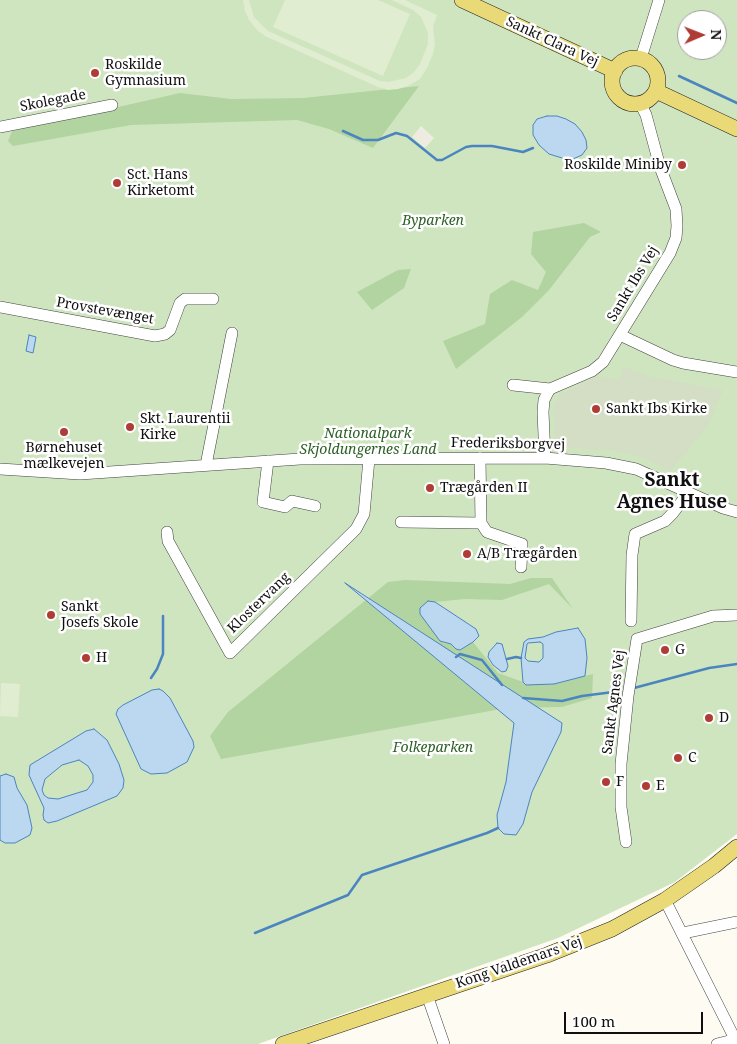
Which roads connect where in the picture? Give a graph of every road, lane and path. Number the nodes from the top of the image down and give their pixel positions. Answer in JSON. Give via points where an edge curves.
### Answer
{"nodes":[{"id":1,"x":462,"y":0,"type":"edge"},
{"id":2,"x":658,"y":0,"type":"edge"},
{"id":3,"x":641,"y":58,"type":"junction"},
{"id":4,"x":615,"y":71,"type":"junction"},
{"id":5,"x":656,"y":90,"type":"junction"},
{"id":6,"x":640,"y":103,"type":"junction"},
{"id":7,"x":112,"y":105,"type":"dead end"},
{"id":8,"x":0,"y":127,"type":"edge"},
{"id":9,"x":737,"y":130,"type":"edge"},
{"id":10,"x":213,"y":298,"type":"dead end"},
{"id":11,"x":0,"y":307,"type":"edge"},
{"id":12,"x":232,"y":333,"type":"dead end"},
{"id":13,"x":620,"y":335,"type":"junction"},
{"id":14,"x":737,"y":372,"type":"edge"},
{"id":15,"x":513,"y":384,"type":"dead end"},
{"id":16,"x":550,"y":389,"type":"junction"},
{"id":17,"x":480,"y":458,"type":"junction"},
{"id":18,"x":545,"y":458,"type":"junction"},
{"id":19,"x":369,"y":459,"type":"junction"},
{"id":20,"x":268,"y":461,"type":"junction"},
{"id":21,"x":206,"y":465,"type":"junction"},
{"id":22,"x":0,"y":469,"type":"edge"},
{"id":23,"x":688,"y":493,"type":"junction"},
{"id":24,"x":315,"y":506,"type":"dead end"},
{"id":25,"x":737,"y":512,"type":"edge"},
{"id":26,"x":401,"y":522,"type":"dead end"},
{"id":27,"x":481,"y":524,"type":"junction"},
{"id":28,"x":167,"y":532,"type":"dead end"},
{"id":29,"x":521,"y":567,"type":"dead end"},
{"id":30,"x":737,"y":616,"type":"edge"},
{"id":31,"x":631,"y":621,"type":"dead end"},
{"id":32,"x":626,"y":842,"type":"dead end"},
{"id":33,"x":737,"y":846,"type":"edge"},
{"id":34,"x":665,"y":900,"type":"junction"},
{"id":35,"x":737,"y":922,"type":"edge"},
{"id":36,"x":683,"y":933,"type":"junction"},
{"id":37,"x":427,"y":995,"type":"junction"},
{"id":38,"x":736,"y":1040,"type":"edge"},
{"id":39,"x":283,"y":1044,"type":"edge"},
{"id":40,"x":444,"y":1044,"type":"edge"},
{"id":41,"x":717,"y":1044,"type":"edge"}],
"edges":[{"from":1,"to":4,"type":"main road","name":"Sankt Clara Vej"},
{"from":2,"to":3,"type":"street"},
{"from":3,"to":4,"type":"main road","via":[[626,60]]},
{"from":3,"to":5,"type":"main road","via":[[656,71]]},
{"from":4,"to":6,"type":"main road","via":[[612,80],[617,94],[627,102]]},
{"from":5,"to":6,"type":"main road"},
{"from":5,"to":9,"type":"main road"},
{"from":6,"to":13,"type":"street","name":"Sankt Ibs Vej","via":[[676,209],[676,238]]},
{"from":7,"to":8,"type":"street","name":"Skolegade"},
{"from":10,"to":11,"type":"street","name":"Provstevænget","via":[[185,299],[170,330],[155,336]]},
{"from":12,"to":21,"type":"street"},
{"from":13,"to":14,"type":"street","via":[[683,363]]},
{"from":13,"to":16,"type":"street","name":"Sankt Ibs Vej","via":[[603,362],[592,371]]},
{"from":15,"to":16,"type":"street"},
{"from":16,"to":18,"type":"street","via":[[544,400],[543,412]]},
{"from":17,"to":18,"type":"street","name":"Frederiksborgvej"},
{"from":17,"to":19,"type":"street","name":"Frederiksborgvej"},
{"from":17,"to":27,"type":"street"},
{"from":18,"to":23,"type":"street","name":"Frederiksborgvej","via":[[636,469]]},
{"from":19,"to":20,"type":"street","name":"Frederiksborgvej"},
{"from":19,"to":28,"type":"street","name":"Klostervang","via":[[364,514],[356,530],[230,653],[168,542]]},
{"from":20,"to":21,"type":"street","name":"Frederiksborgvej"},
{"from":20,"to":24,"type":"street","via":[[263,502],[285,506],[292,501]]},
{"from":21,"to":22,"type":"street","name":"Frederiksborgvej","via":[[80,474]]},
{"from":23,"to":25,"type":"street","name":"Frederiksborgvej"},
{"from":23,"to":31,"type":"street","via":[[665,521],[635,534]]},
{"from":26,"to":27,"type":"street"},
{"from":27,"to":29,"type":"street","via":[[487,532],[522,544]]},
{"from":30,"to":32,"type":"street","name":"Sankt Agnes Vej","via":[[713,616],[637,639],[621,764],[621,807]]},
{"from":33,"to":34,"type":"main road","name":"Kong Valdemars Vej"},
{"from":34,"to":36,"type":"street"},
{"from":34,"to":37,"type":"main road","name":"Kong Valdemars Vej","via":[[612,929]]},
{"from":35,"to":36,"type":"street"},
{"from":36,"to":38,"type":"street"},
{"from":37,"to":39,"type":"main road","name":"Kong Valdemars Vej"},
{"from":37,"to":40,"type":"street"},
{"from":38,"to":41,"type":"street"}]}
